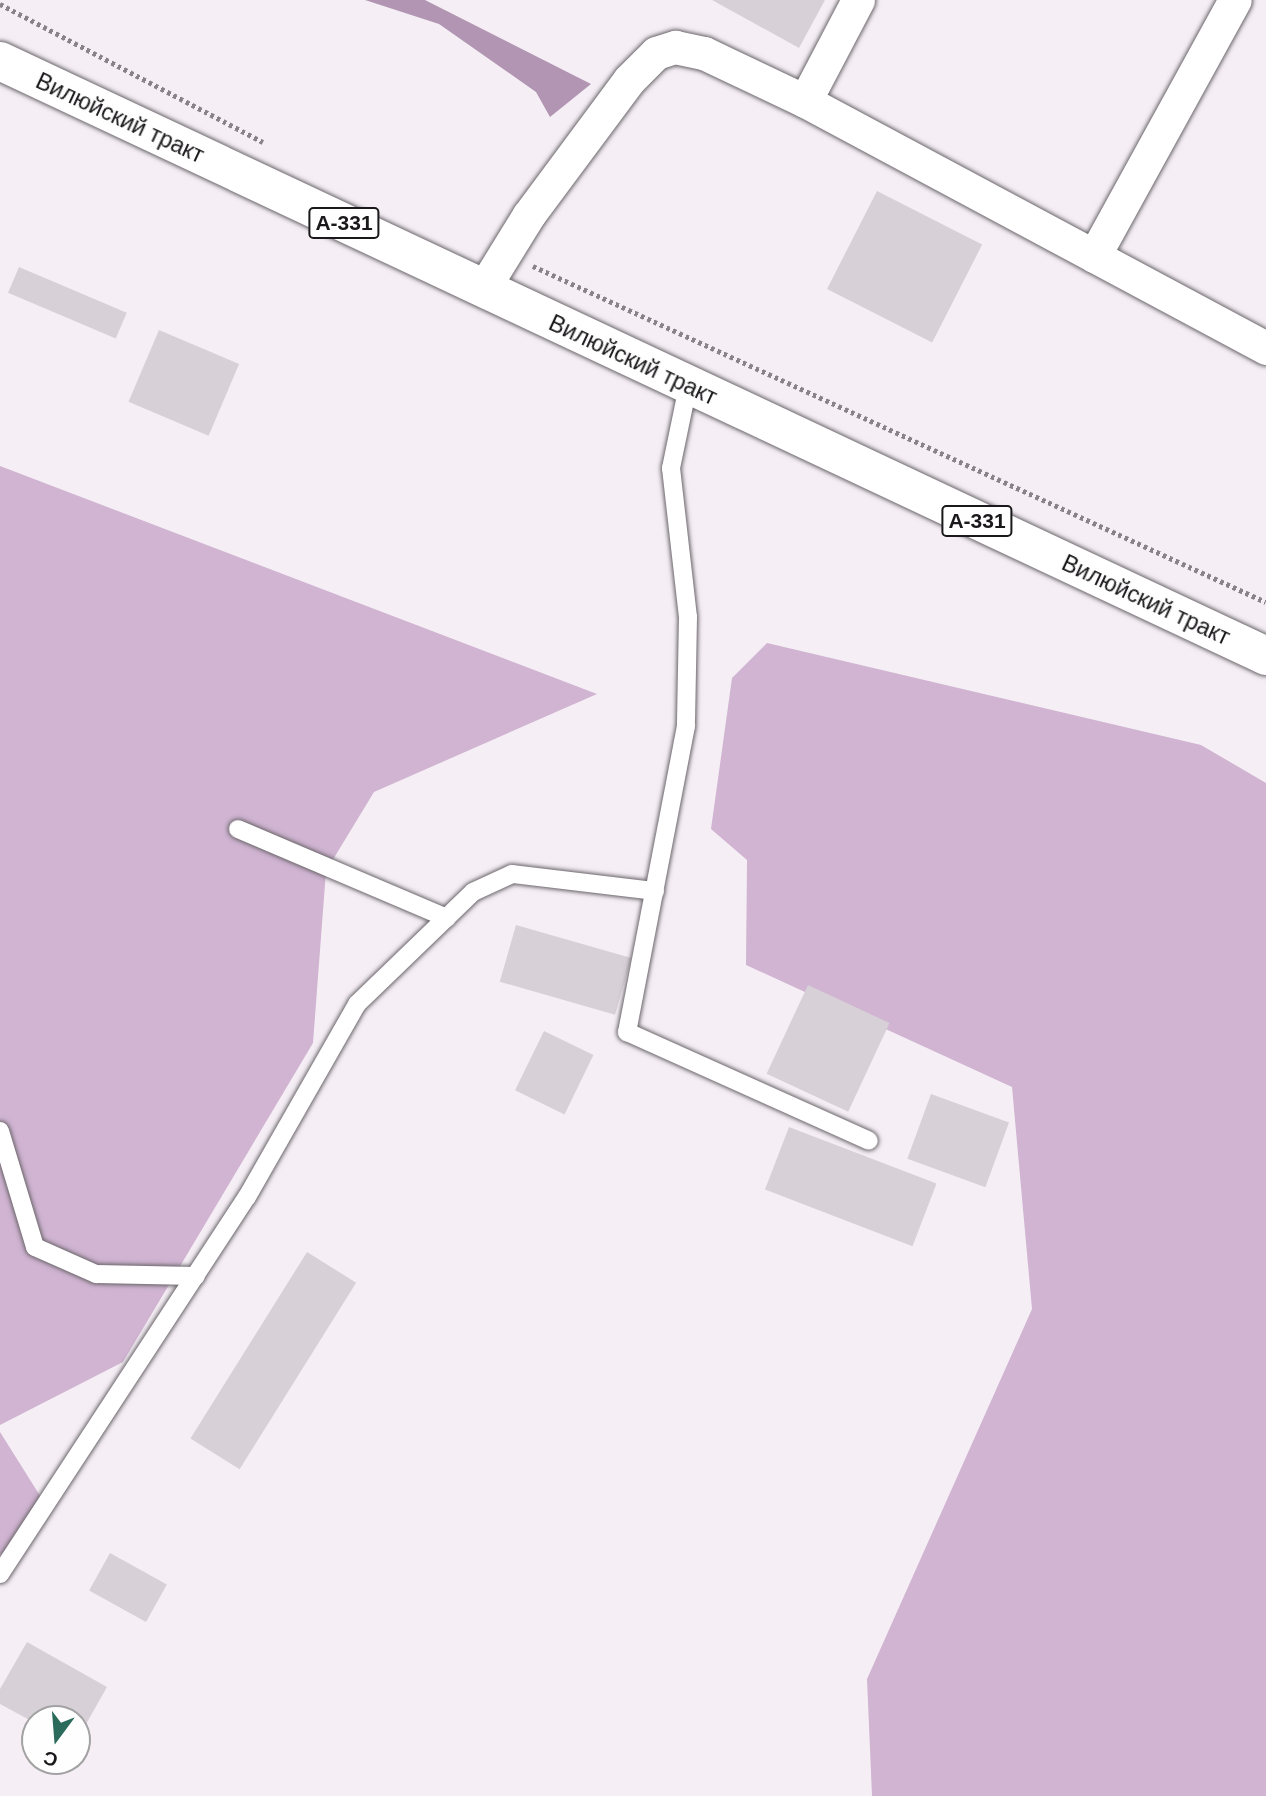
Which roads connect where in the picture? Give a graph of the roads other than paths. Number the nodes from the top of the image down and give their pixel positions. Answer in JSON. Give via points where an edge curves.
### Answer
{"nodes":[{"id":1,"x":858,"y":0,"type":"edge"},
{"id":2,"x":1235,"y":0,"type":"edge"},
{"id":3,"x":0,"y":61,"type":"edge"},
{"id":4,"x":805,"y":101,"type":"junction"},
{"id":5,"x":1094,"y":256,"type":"junction"},
{"id":6,"x":484,"y":289,"type":"junction"},
{"id":7,"x":1266,"y":348,"type":"edge"},
{"id":8,"x":688,"y":386,"type":"junction"},
{"id":9,"x":1266,"y":656,"type":"edge"},
{"id":10,"x":238,"y":829,"type":"dead end"},
{"id":11,"x":655,"y":891,"type":"junction"},
{"id":12,"x":447,"y":918,"type":"junction"},
{"id":13,"x":0,"y":1131,"type":"edge"},
{"id":14,"x":869,"y":1141,"type":"dead end"},
{"id":15,"x":196,"y":1276,"type":"junction"},
{"id":16,"x":0,"y":1574,"type":"edge"}],
"edges":[{"from":1,"to":4,"type":"street"},
{"from":2,"to":5,"type":"street"},
{"from":3,"to":6,"type":"main road","name":"Вилюйский тракт","number":"А-331"},
{"from":4,"to":5,"type":"street"},
{"from":4,"to":6,"type":"street","via":[[705,53],[676,47],[656,53],[629,80],[528,216]]},
{"from":5,"to":7,"type":"street"},
{"from":6,"to":8,"type":"main road","name":"Вилюйский тракт","number":"А-331"},
{"from":8,"to":9,"type":"main road","name":"Вилюйский тракт","number":"А-331"},
{"from":8,"to":11,"type":"lane","via":[[671,468],[688,617],[685,726]]},
{"from":10,"to":12,"type":"lane"},
{"from":11,"to":12,"type":"lane","via":[[512,874],[473,892]]},
{"from":11,"to":14,"type":"lane","via":[[627,1032]]},
{"from":12,"to":15,"type":"lane","via":[[357,1004],[247,1197]]},
{"from":13,"to":15,"type":"lane","via":[[35,1247],[96,1274]]},
{"from":15,"to":16,"type":"lane"}]}
